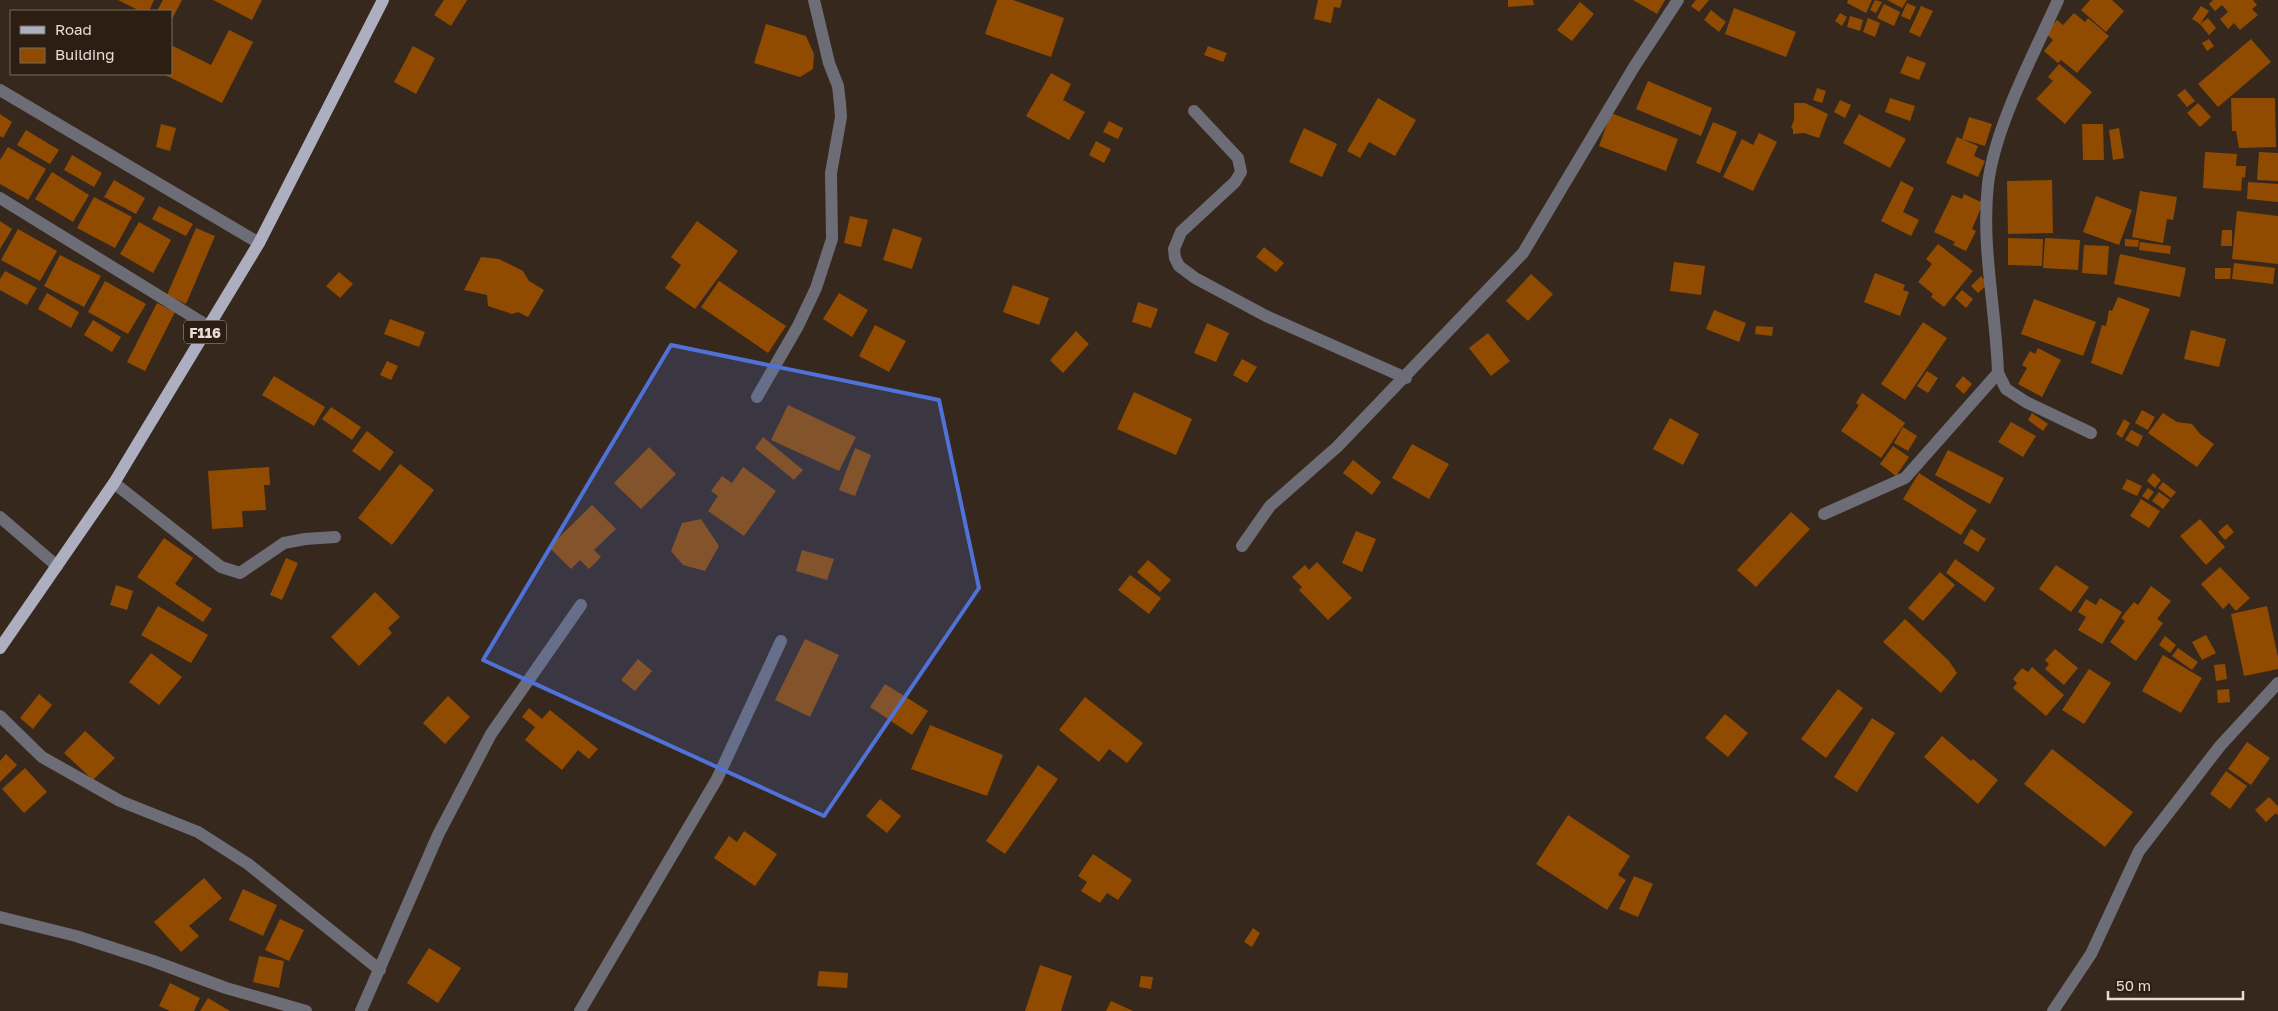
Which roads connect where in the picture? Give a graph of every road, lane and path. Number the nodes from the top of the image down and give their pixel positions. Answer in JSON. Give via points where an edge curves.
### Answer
{"nodes":[{"id":1,"x":383,"y":0,"type":"edge"},
{"id":2,"x":814,"y":0,"type":"edge"},
{"id":3,"x":1678,"y":0,"type":"edge"},
{"id":4,"x":2058,"y":0,"type":"edge"},
{"id":5,"x":0,"y":90,"type":"edge"},
{"id":6,"x":1194,"y":111,"type":"dead end"},
{"id":7,"x":0,"y":198,"type":"edge"},
{"id":8,"x":259,"y":244,"type":"junction"},
{"id":9,"x":208,"y":326,"type":"junction"},
{"id":10,"x":1998,"y":373,"type":"junction"},
{"id":11,"x":1406,"y":378,"type":"junction"},
{"id":12,"x":757,"y":398,"type":"dead end"},
{"id":13,"x":2091,"y":432,"type":"dead end"},
{"id":14,"x":114,"y":483,"type":"junction"},
{"id":15,"x":1824,"y":514,"type":"dead end"},
{"id":16,"x":0,"y":517,"type":"edge"},
{"id":17,"x":335,"y":537,"type":"dead end"},
{"id":18,"x":1242,"y":546,"type":"dead end"},
{"id":19,"x":57,"y":566,"type":"junction"},
{"id":20,"x":581,"y":605,"type":"dead end"},
{"id":21,"x":781,"y":641,"type":"dead end"},
{"id":22,"x":0,"y":648,"type":"edge"},
{"id":23,"x":2278,"y":683,"type":"edge"},
{"id":24,"x":0,"y":716,"type":"edge"},
{"id":25,"x":0,"y":918,"type":"edge"},
{"id":26,"x":380,"y":970,"type":"junction"},
{"id":27,"x":306,"y":1011,"type":"edge"},
{"id":28,"x":361,"y":1011,"type":"edge"},
{"id":29,"x":580,"y":1011,"type":"edge"},
{"id":30,"x":2053,"y":1011,"type":"edge"}],
"edges":[{"from":1,"to":8,"type":"main road","number":"F116"},
{"from":2,"to":12,"type":"street","via":[[838,86],[841,117],[831,173],[832,239],[816,288]]},
{"from":3,"to":11,"type":"street","via":[[1634,67],[1523,253]]},
{"from":4,"to":10,"type":"street","via":[[1998,136],[1988,183],[1986,229]]},
{"from":5,"to":8,"type":"street"},
{"from":6,"to":11,"type":"street","via":[[1238,158],[1241,172],[1235,182],[1182,232],[1174,249],[1179,266],[1251,309]]},
{"from":7,"to":9,"type":"street"},
{"from":8,"to":9,"type":"main road","number":"F116"},
{"from":9,"to":14,"type":"main road","number":"F116"},
{"from":10,"to":13,"type":"street","via":[[2006,389],[2026,402]]},
{"from":10,"to":15,"type":"street","via":[[1905,478]]},
{"from":11,"to":18,"type":"street","via":[[1337,447],[1270,506]]},
{"from":14,"to":17,"type":"street","via":[[221,567],[232,572],[240,572],[284,543]]},
{"from":14,"to":19,"type":"main road","number":"F116"},
{"from":16,"to":19,"type":"street"},
{"from":19,"to":22,"type":"main road","number":"F116"},
{"from":20,"to":26,"type":"street","via":[[491,734],[438,835]]},
{"from":21,"to":29,"type":"street","via":[[717,779]]},
{"from":23,"to":30,"type":"street","via":[[2220,746],[2139,851],[2091,954]]},
{"from":24,"to":26,"type":"street","via":[[42,756],[120,801],[198,832],[248,864]]},
{"from":25,"to":27,"type":"street","via":[[76,936],[226,988]]},
{"from":26,"to":28,"type":"street"}]}
